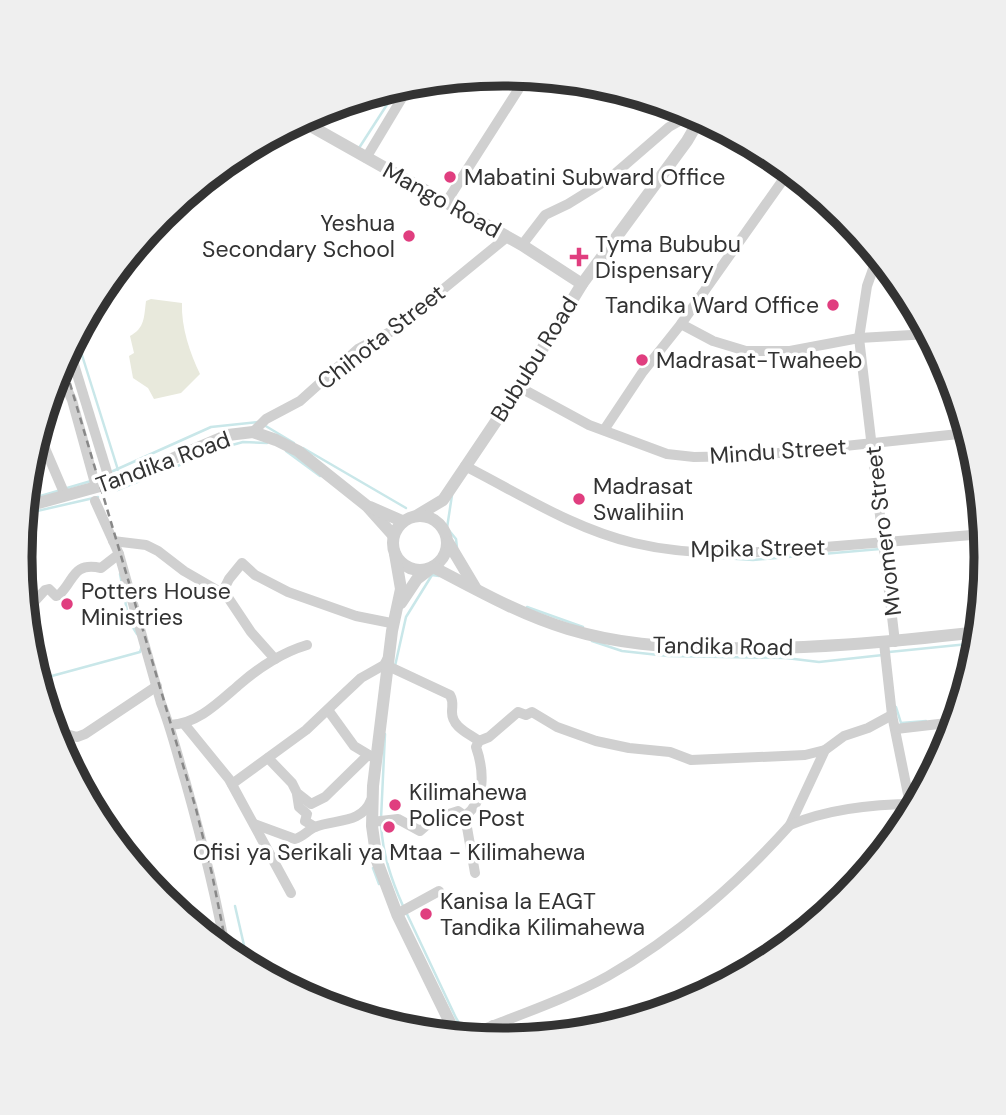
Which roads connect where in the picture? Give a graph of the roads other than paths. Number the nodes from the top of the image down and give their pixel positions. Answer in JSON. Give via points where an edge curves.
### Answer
{"nodes":[{"id":1,"x":520,"y":87,"type":"edge"},
{"id":2,"x":403,"y":97,"type":"edge"},
{"id":3,"x":680,"y":121,"type":"edge"},
{"id":4,"x":312,"y":127,"type":"edge"},
{"id":5,"x":695,"y":127,"type":"edge"},
{"id":6,"x":366,"y":158,"type":"junction"},
{"id":7,"x":784,"y":179,"type":"edge"},
{"id":8,"x":447,"y":201,"type":"junction"},
{"id":9,"x":507,"y":237,"type":"junction"},
{"id":10,"x":522,"y":245,"type":"junction"},
{"id":11,"x":873,"y":266,"type":"edge"},
{"id":12,"x":582,"y":284,"type":"junction"},
{"id":13,"x":681,"y":324,"type":"junction"},
{"id":14,"x":918,"y":334,"type":"edge"},
{"id":15,"x":859,"y":338,"type":"junction"},
{"id":16,"x":74,"y":363,"type":"edge"},
{"id":17,"x":65,"y":384,"type":"edge"},
{"id":18,"x":519,"y":387,"type":"junction"},
{"id":19,"x":604,"y":430,"type":"junction"},
{"id":20,"x":253,"y":432,"type":"junction"},
{"id":21,"x":958,"y":434,"type":"edge"},
{"id":22,"x":873,"y":443,"type":"junction"},
{"id":23,"x":45,"y":448,"type":"edge"},
{"id":24,"x":465,"y":466,"type":"junction"},
{"id":25,"x":111,"y":485,"type":"junction"},
{"id":26,"x":96,"y":487,"type":"junction"},
{"id":27,"x":65,"y":495,"type":"junction"},
{"id":28,"x":443,"y":500,"type":"junction"},
{"id":29,"x":94,"y":501,"type":"dead end"},
{"id":30,"x":35,"y":502,"type":"edge"},
{"id":31,"x":367,"y":506,"type":"junction"},
{"id":32,"x":418,"y":515,"type":"junction"},
{"id":33,"x":402,"y":521,"type":"junction"},
{"id":34,"x":393,"y":535,"type":"junction"},
{"id":35,"x":973,"y":535,"type":"edge"},
{"id":36,"x":447,"y":536,"type":"junction"},
{"id":37,"x":113,"y":541,"type":"junction"},
{"id":38,"x":883,"y":543,"type":"junction"},
{"id":39,"x":119,"y":554,"type":"junction"},
{"id":40,"x":395,"y":554,"type":"junction"},
{"id":41,"x":432,"y":568,"type":"junction"},
{"id":42,"x":476,"y":590,"type":"junction"},
{"id":43,"x":222,"y":593,"type":"junction"},
{"id":44,"x":34,"y":602,"type":"edge"},
{"id":45,"x":399,"y":606,"type":"junction"},
{"id":46,"x":394,"y":621,"type":"junction"},
{"id":47,"x":968,"y":633,"type":"edge"},
{"id":48,"x":890,"y":643,"type":"junction"},
{"id":49,"x":307,"y":645,"type":"dead end"},
{"id":50,"x":275,"y":659,"type":"junction"},
{"id":51,"x":388,"y":661,"type":"junction"},
{"id":52,"x":157,"y":686,"type":"junction"},
{"id":53,"x":328,"y":710,"type":"junction"},
{"id":54,"x":892,"y":715,"type":"junction"},
{"id":55,"x":944,"y":723,"type":"edge"},
{"id":56,"x":170,"y":725,"type":"junction"},
{"id":57,"x":184,"y":725,"type":"junction"},
{"id":58,"x":895,"y":729,"type":"junction"},
{"id":59,"x":66,"y":734,"type":"edge"},
{"id":60,"x":479,"y":741,"type":"junction"},
{"id":61,"x":825,"y":750,"type":"junction"},
{"id":62,"x":373,"y":757,"type":"junction"},
{"id":63,"x":268,"y":758,"type":"junction"},
{"id":64,"x":232,"y":784,"type":"junction"},
{"id":65,"x":297,"y":793,"type":"junction"},
{"id":66,"x":910,"y":794,"type":"edge"},
{"id":67,"x":373,"y":797,"type":"junction"},
{"id":68,"x":903,"y":807,"type":"edge"},
{"id":69,"x":466,"y":816,"type":"junction"},
{"id":70,"x":372,"y":821,"type":"junction"},
{"id":71,"x":254,"y":824,"type":"junction"},
{"id":72,"x":790,"y":825,"type":"junction"},
{"id":73,"x":315,"y":827,"type":"junction"},
{"id":74,"x":475,"y":873,"type":"dead end"},
{"id":75,"x":439,"y":891,"type":"dead end"},
{"id":76,"x":291,"y":893,"type":"dead end"},
{"id":77,"x":397,"y":914,"type":"junction"},
{"id":78,"x":223,"y":937,"type":"edge"},
{"id":79,"x":452,"y":1026,"type":"edge"},
{"id":80,"x":493,"y":1026,"type":"junction"},
{"id":81,"x":486,"y":1028,"type":"edge"},
{"id":82,"x":500,"y":1029,"type":"edge"}],
"edges":[{"from":1,"to":8,"type":"street"},
{"from":2,"to":6,"type":"street"},
{"from":3,"to":10,"type":"street","via":[[610,177],[545,215]]},
{"from":4,"to":6,"type":"street","name":"Mango Road"},
{"from":5,"to":12,"type":"street","name":"Bububu Road"},
{"from":6,"to":8,"type":"street","name":"Mango Road"},
{"from":7,"to":13,"type":"street"},
{"from":8,"to":9,"type":"street","name":"Mango Road"},
{"from":9,"to":10,"type":"street","name":"Mango Road"},
{"from":9,"to":20,"type":"street","name":"Chihota Street","via":[[392,331],[358,349],[300,401],[266,419]]},
{"from":10,"to":12,"type":"street","name":"Mango Road"},
{"from":11,"to":15,"type":"street","name":"Mvomero Street"},
{"from":12,"to":18,"type":"street","name":"Bububu Road"},
{"from":13,"to":15,"type":"street","via":[[746,351],[790,351]]},
{"from":13,"to":19,"type":"street"},
{"from":14,"to":15,"type":"street"},
{"from":15,"to":22,"type":"street","name":"Mvomero Street"},
{"from":16,"to":25,"type":"street"},
{"from":17,"to":26,"type":"street"},
{"from":18,"to":19,"type":"street","name":"Mindu Street"},
{"from":18,"to":24,"type":"street","name":"Bububu Road"},
{"from":19,"to":22,"type":"street","name":"Mindu Street","via":[[667,454],[694,457]]},
{"from":20,"to":25,"type":"street","name":"Tandika Road","via":[[228,435]]},
{"from":20,"to":31,"type":"street","name":"Tandika Road","via":[[298,451]]},
{"from":21,"to":22,"type":"street","name":"Mindu Street"},
{"from":22,"to":38,"type":"street","name":"Mvomero Street"},
{"from":23,"to":27,"type":"street"},
{"from":24,"to":28,"type":"street","name":"Bububu Road"},
{"from":24,"to":38,"type":"street","name":"Mpika Street","via":[[557,515],[635,543],[742,553]]},
{"from":25,"to":26,"type":"street","name":"Tandika Road"},
{"from":26,"to":27,"type":"street","name":"Tandika Road"},
{"from":27,"to":30,"type":"street","name":"Tandika Road"},
{"from":28,"to":32,"type":"street"},
{"from":28,"to":36,"type":"street","via":[[441,516]]},
{"from":29,"to":37,"type":"street"},
{"from":31,"to":33,"type":"street"},
{"from":31,"to":34,"type":"street","name":"Tandika Road"},
{"from":32,"to":33,"type":"street"},
{"from":32,"to":36,"type":"street","via":[[439,522]]},
{"from":33,"to":34,"type":"street"},
{"from":34,"to":40,"type":"street"},
{"from":35,"to":38,"type":"street","name":"Mpika Street"},
{"from":36,"to":41,"type":"street","via":[[444,557]]},
{"from":36,"to":42,"type":"street"},
{"from":37,"to":39,"type":"street"},
{"from":37,"to":43,"type":"street","via":[[146,545]]},
{"from":38,"to":48,"type":"street","name":"Mvomero Street","via":[[892,602]]},
{"from":39,"to":44,"type":"street","via":[[101,568],[81,568],[59,595],[45,590]]},
{"from":39,"to":52,"type":"street"},
{"from":40,"to":41,"type":"street","via":[[410,568]]},
{"from":40,"to":45,"type":"street"},
{"from":41,"to":42,"type":"street","name":"Tandika Road"},
{"from":41,"to":45,"type":"street","via":[[417,579]]},
{"from":42,"to":48,"type":"street","name":"Tandika Road","via":[[567,629],[664,648]]},
{"from":43,"to":46,"type":"street","via":[[242,563],[288,592],[356,616]]},
{"from":43,"to":50,"type":"street"},
{"from":45,"to":46,"type":"street"},
{"from":46,"to":51,"type":"street"},
{"from":47,"to":48,"type":"street","name":"Tandika Road"},
{"from":48,"to":54,"type":"street","name":"Mvomero Street"},
{"from":49,"to":50,"type":"street"},
{"from":50,"to":57,"type":"street"},
{"from":51,"to":53,"type":"street","via":[[361,678]]},
{"from":51,"to":60,"type":"street","via":[[450,695],[454,723]]},
{"from":51,"to":62,"type":"street"},
{"from":52,"to":56,"type":"street"},
{"from":52,"to":59,"type":"street","via":[[77,737]]},
{"from":53,"to":62,"type":"street","via":[[354,746]]},
{"from":53,"to":63,"type":"street"},
{"from":54,"to":58,"type":"street","name":"Mvomero Street"},
{"from":54,"to":61,"type":"street"},
{"from":55,"to":58,"type":"street"},
{"from":56,"to":57,"type":"street"},
{"from":56,"to":78,"type":"street"},
{"from":57,"to":64,"type":"street"},
{"from":58,"to":66,"type":"street","name":"Mvomero Street"},
{"from":60,"to":61,"type":"street","via":[[517,712],[529,712],[596,741],[670,752],[691,760]]},
{"from":60,"to":69,"type":"street","via":[[482,785],[475,809]]},
{"from":61,"to":72,"type":"street"},
{"from":62,"to":65,"type":"street","via":[[319,801],[311,804]]},
{"from":62,"to":67,"type":"street"},
{"from":63,"to":64,"type":"street"},
{"from":63,"to":65,"type":"street"},
{"from":64,"to":71,"type":"street"},
{"from":65,"to":73,"type":"street","via":[[299,807],[307,814],[305,821]]},
{"from":67,"to":70,"type":"street"},
{"from":67,"to":73,"type":"street","via":[[362,813]]},
{"from":68,"to":72,"type":"street","via":[[861,805]]},
{"from":69,"to":70,"type":"street","via":[[458,811],[420,831],[398,820]]},
{"from":69,"to":74,"type":"street"},
{"from":70,"to":77,"type":"street","via":[[377,861]]},
{"from":71,"to":73,"type":"street","via":[[295,839]]},
{"from":71,"to":76,"type":"street"},
{"from":72,"to":80,"type":"street","via":[[709,905],[639,956],[607,976]]},
{"from":75,"to":77,"type":"street"},
{"from":77,"to":79,"type":"street"},
{"from":80,"to":81,"type":"street"},
{"from":80,"to":82,"type":"street"}]}
